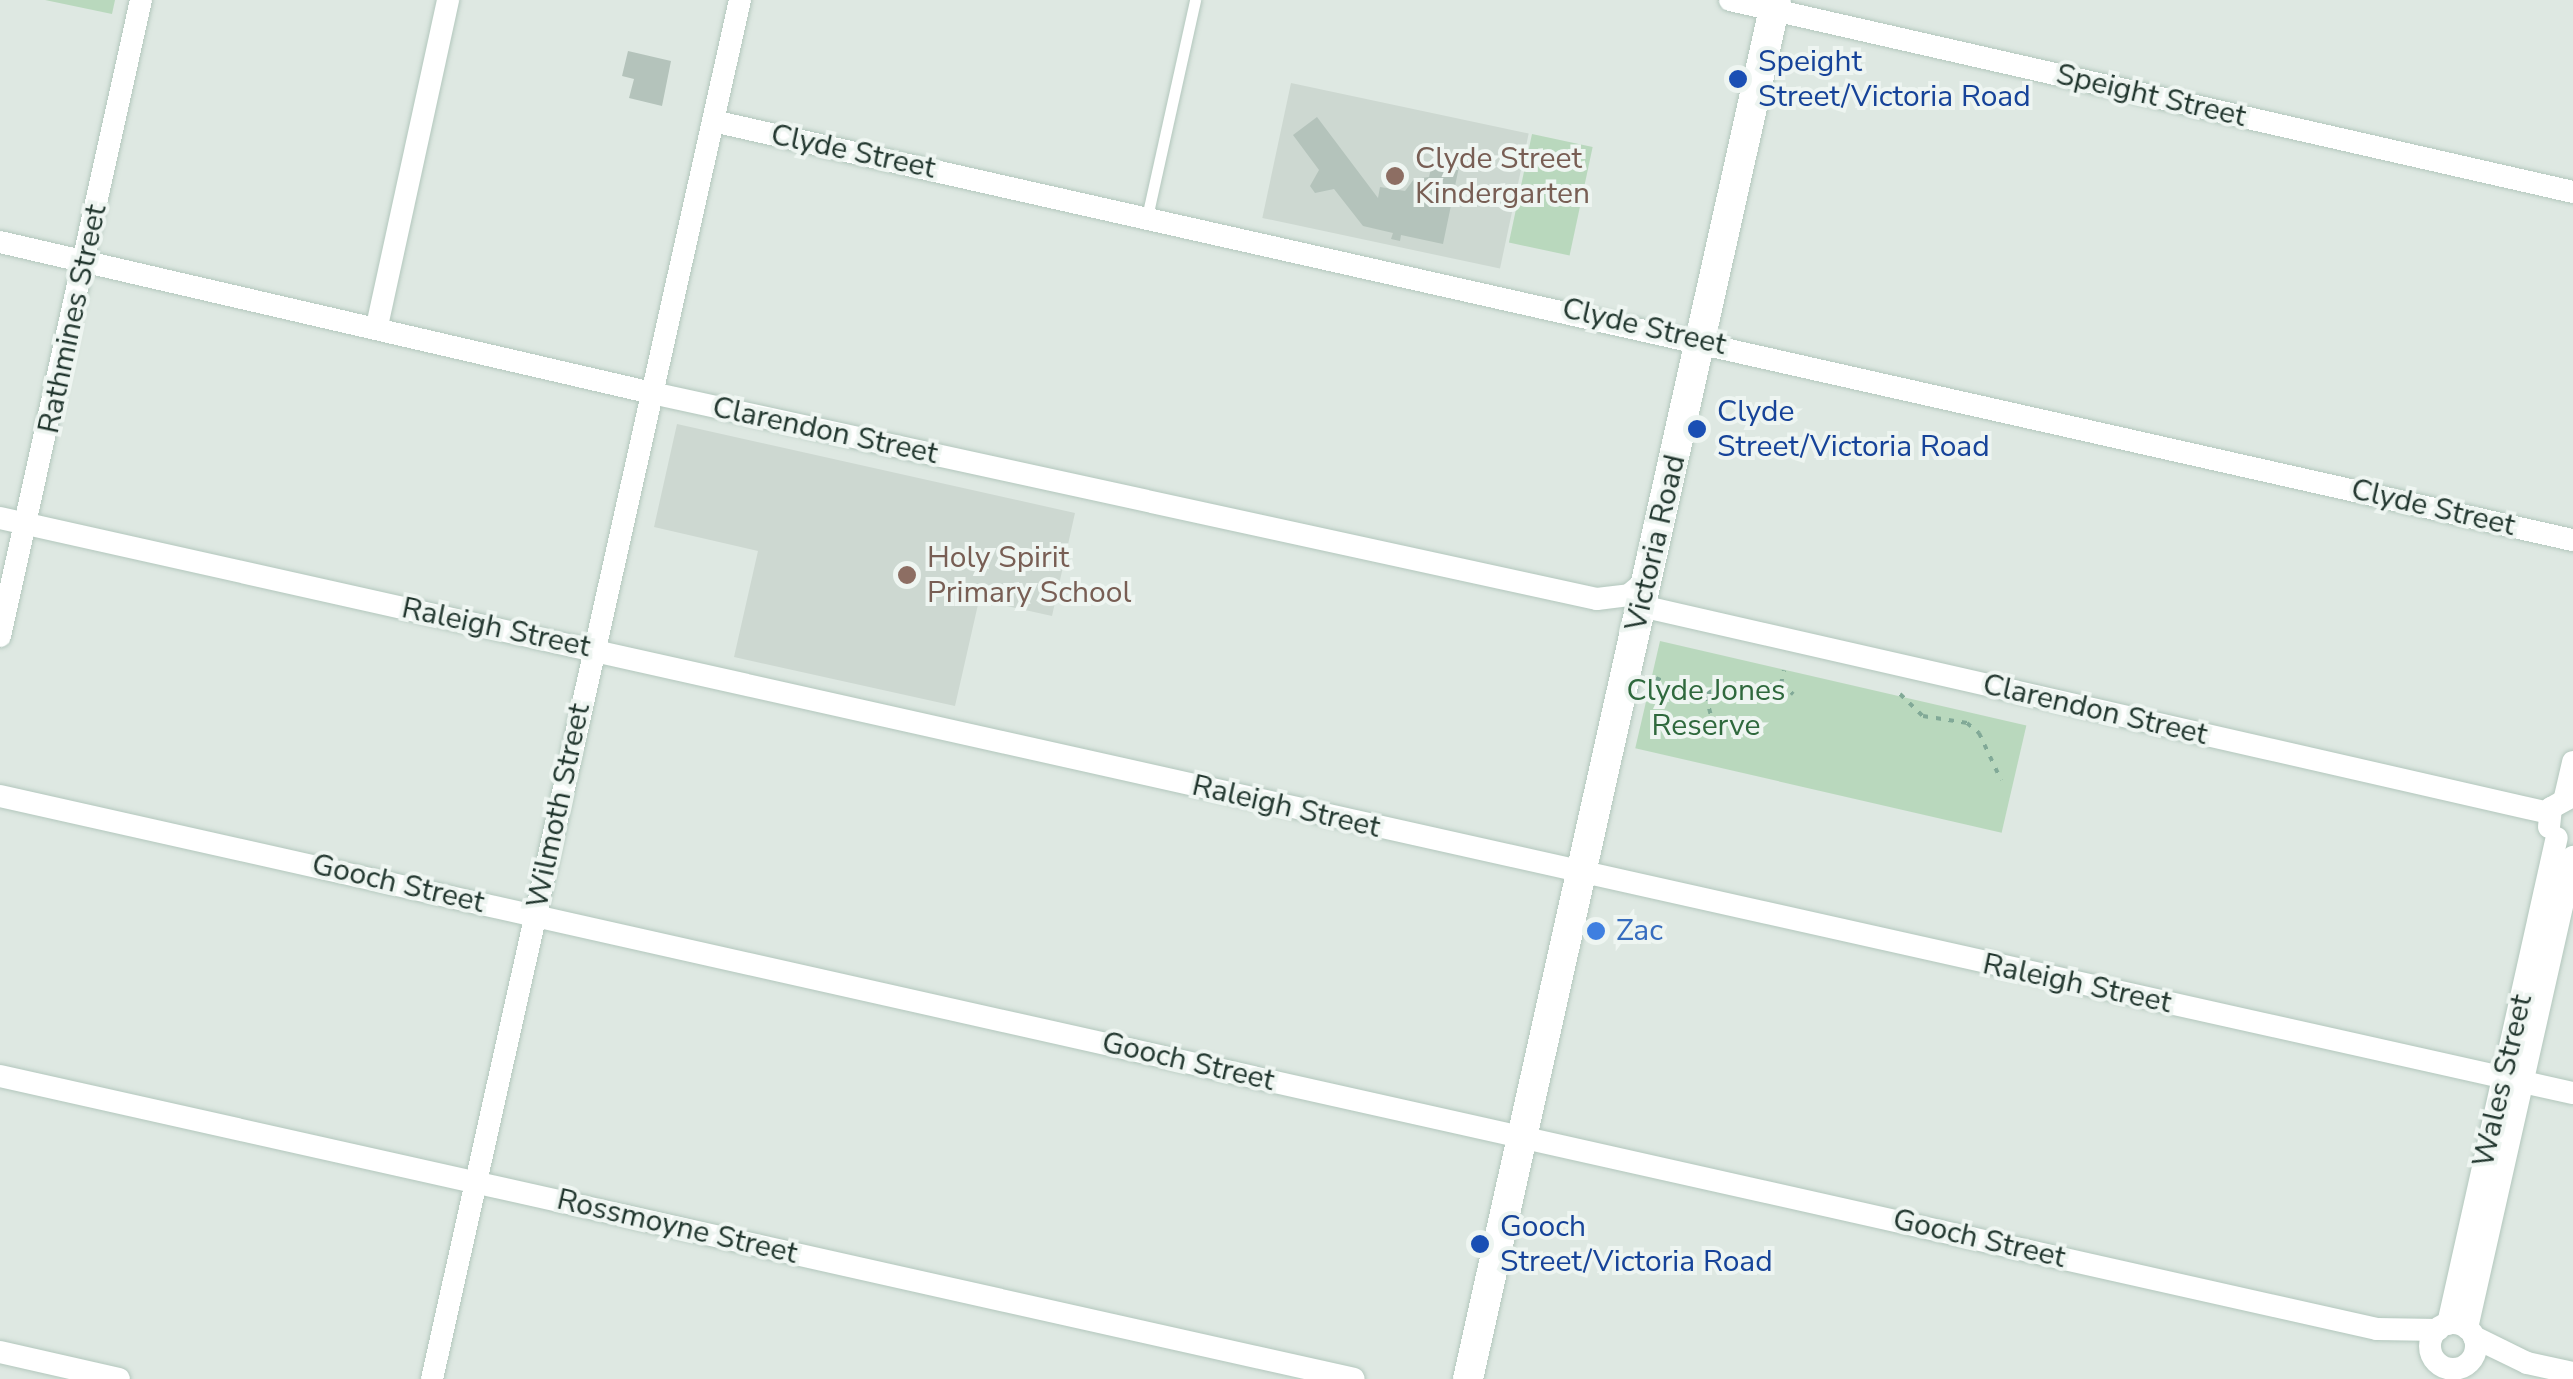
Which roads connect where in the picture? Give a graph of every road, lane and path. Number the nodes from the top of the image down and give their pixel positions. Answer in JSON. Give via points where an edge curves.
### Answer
{"nodes":[{"id":1,"x":141,"y":0,"type":"edge"},
{"id":2,"x":448,"y":0,"type":"edge"},
{"id":3,"x":740,"y":0,"type":"edge"},
{"id":4,"x":1195,"y":0,"type":"edge"},
{"id":5,"x":1730,"y":0,"type":"edge"},
{"id":6,"x":1775,"y":5,"type":"edge"},
{"id":7,"x":713,"y":121,"type":"junction"},
{"id":8,"x":2573,"y":192,"type":"edge"},
{"id":9,"x":1147,"y":217,"type":"junction"},
{"id":10,"x":0,"y":242,"type":"edge"},
{"id":11,"x":86,"y":261,"type":"junction"},
{"id":12,"x":376,"y":326,"type":"junction"},
{"id":13,"x":1704,"y":340,"type":"junction"},
{"id":14,"x":652,"y":394,"type":"junction"},
{"id":15,"x":0,"y":518,"type":"edge"},
{"id":16,"x":27,"y":524,"type":"junction"},
{"id":17,"x":2573,"y":540,"type":"edge"},
{"id":18,"x":1644,"y":593,"type":"junction"},
{"id":19,"x":0,"y":636,"type":"edge"},
{"id":20,"x":593,"y":649,"type":"junction"},
{"id":21,"x":1784,"y":670,"type":"dead end"},
{"id":22,"x":1656,"y":678,"type":"dead end"},
{"id":23,"x":1781,"y":684,"type":"junction"},
{"id":24,"x":1793,"y":694,"type":"dead end"},
{"id":25,"x":1900,"y":694,"type":"dead end"},
{"id":26,"x":1706,"y":696,"type":"junction"},
{"id":27,"x":1715,"y":733,"type":"dead end"},
{"id":28,"x":2573,"y":762,"type":"edge"},
{"id":29,"x":2001,"y":780,"type":"dead end"},
{"id":30,"x":0,"y":796,"type":"edge"},
{"id":31,"x":2562,"y":802,"type":"edge"},
{"id":32,"x":2565,"y":840,"type":"edge"},
{"id":33,"x":2573,"y":857,"type":"edge"},
{"id":34,"x":1581,"y":874,"type":"junction"},
{"id":35,"x":535,"y":915,"type":"junction"},
{"id":36,"x":0,"y":1076,"type":"edge"},
{"id":37,"x":2513,"y":1080,"type":"junction"},
{"id":38,"x":2573,"y":1093,"type":"edge"},
{"id":39,"x":1522,"y":1137,"type":"junction"},
{"id":40,"x":476,"y":1182,"type":"junction"},
{"id":41,"x":2377,"y":1328,"type":"junction"},
{"id":42,"x":2457,"y":1330,"type":"junction"},
{"id":43,"x":0,"y":1352,"type":"edge"},
{"id":44,"x":2527,"y":1363,"type":"junction"},
{"id":45,"x":2449,"y":1369,"type":"edge"},
{"id":46,"x":2573,"y":1373,"type":"edge"},
{"id":47,"x":119,"y":1379,"type":"edge"},
{"id":48,"x":432,"y":1379,"type":"edge"},
{"id":49,"x":1354,"y":1379,"type":"edge"},
{"id":50,"x":1468,"y":1379,"type":"edge"}],
"edges":[{"from":1,"to":11,"type":"street","name":"Rathmines Street"},
{"from":2,"to":12,"type":"street"},
{"from":3,"to":7,"type":"street","name":"Wilmoth Street"},
{"from":4,"to":9,"type":"lane"},
{"from":5,"to":6,"type":"street","name":"Speight Street"},
{"from":6,"to":8,"type":"street","name":"Speight Street"},
{"from":6,"to":13,"type":"street","name":"Victoria Road"},
{"from":7,"to":9,"type":"street","name":"Clyde Street"},
{"from":7,"to":14,"type":"street","name":"Wilmoth Street"},
{"from":9,"to":13,"type":"street","name":"Clyde Street"},
{"from":10,"to":11,"type":"street","name":"Clarendon Street"},
{"from":11,"to":12,"type":"street","name":"Clarendon Street"},
{"from":11,"to":16,"type":"street","name":"Rathmines Street"},
{"from":12,"to":14,"type":"street","name":"Clarendon Street"},
{"from":13,"to":17,"type":"street","name":"Clyde Street"},
{"from":13,"to":18,"type":"street","name":"Victoria Road"},
{"from":14,"to":18,"type":"street","name":"Clarendon Street","via":[[1597,599]]},
{"from":14,"to":20,"type":"street","name":"Wilmoth Street"},
{"from":15,"to":16,"type":"street","name":"Raleigh Street"},
{"from":16,"to":19,"type":"street","name":"Rathmines Street"},
{"from":16,"to":20,"type":"street","name":"Raleigh Street"},
{"from":18,"to":31,"type":"street","name":"Clarendon Street"},
{"from":18,"to":34,"type":"street","name":"Victoria Road"},
{"from":20,"to":34,"type":"street","name":"Raleigh Street"},
{"from":20,"to":35,"type":"street","name":"Wilmoth Street"},
{"from":21,"to":23,"type":"path"},
{"from":22,"to":26,"type":"path"},
{"from":23,"to":24,"type":"path"},
{"from":23,"to":26,"type":"path","via":[[1728,686]]},
{"from":25,"to":29,"type":"path","via":[[1923,716],[1967,723]]},
{"from":26,"to":27,"type":"path"},
{"from":28,"to":31,"type":"street"},
{"from":30,"to":35,"type":"street","name":"Gooch Street"},
{"from":31,"to":32,"type":"street"},
{"from":32,"to":37,"type":"street","name":"Wales Street"},
{"from":33,"to":37,"type":"street","name":"Wales Street"},
{"from":34,"to":37,"type":"street","name":"Raleigh Street"},
{"from":34,"to":39,"type":"street","name":"Victoria Road"},
{"from":35,"to":39,"type":"street","name":"Gooch Street"},
{"from":35,"to":40,"type":"street","name":"Wilmoth Street"},
{"from":36,"to":40,"type":"street","name":"Rossmoyne Street"},
{"from":37,"to":38,"type":"street","name":"Raleigh Street"},
{"from":37,"to":42,"type":"street","name":"Wales Street"},
{"from":39,"to":41,"type":"street","name":"Gooch Street"},
{"from":39,"to":50,"type":"street","name":"Victoria Road"},
{"from":40,"to":48,"type":"street","name":"Wilmoth Street"},
{"from":40,"to":49,"type":"street","name":"Rossmoyne Street"},
{"from":41,"to":42,"type":"street","name":"Gooch Street"},
{"from":41,"to":45,"type":"street","name":"Gooch Street"},
{"from":42,"to":44,"type":"street","name":"Gooch Street"},
{"from":42,"to":45,"type":"street","via":[[2476,1352]]},
{"from":42,"to":45,"type":"street","via":[[2431,1341]]},
{"from":43,"to":47,"type":"street"},
{"from":44,"to":45,"type":"street","name":"Gooch Street"},
{"from":44,"to":46,"type":"street","name":"Gooch Street"}]}
